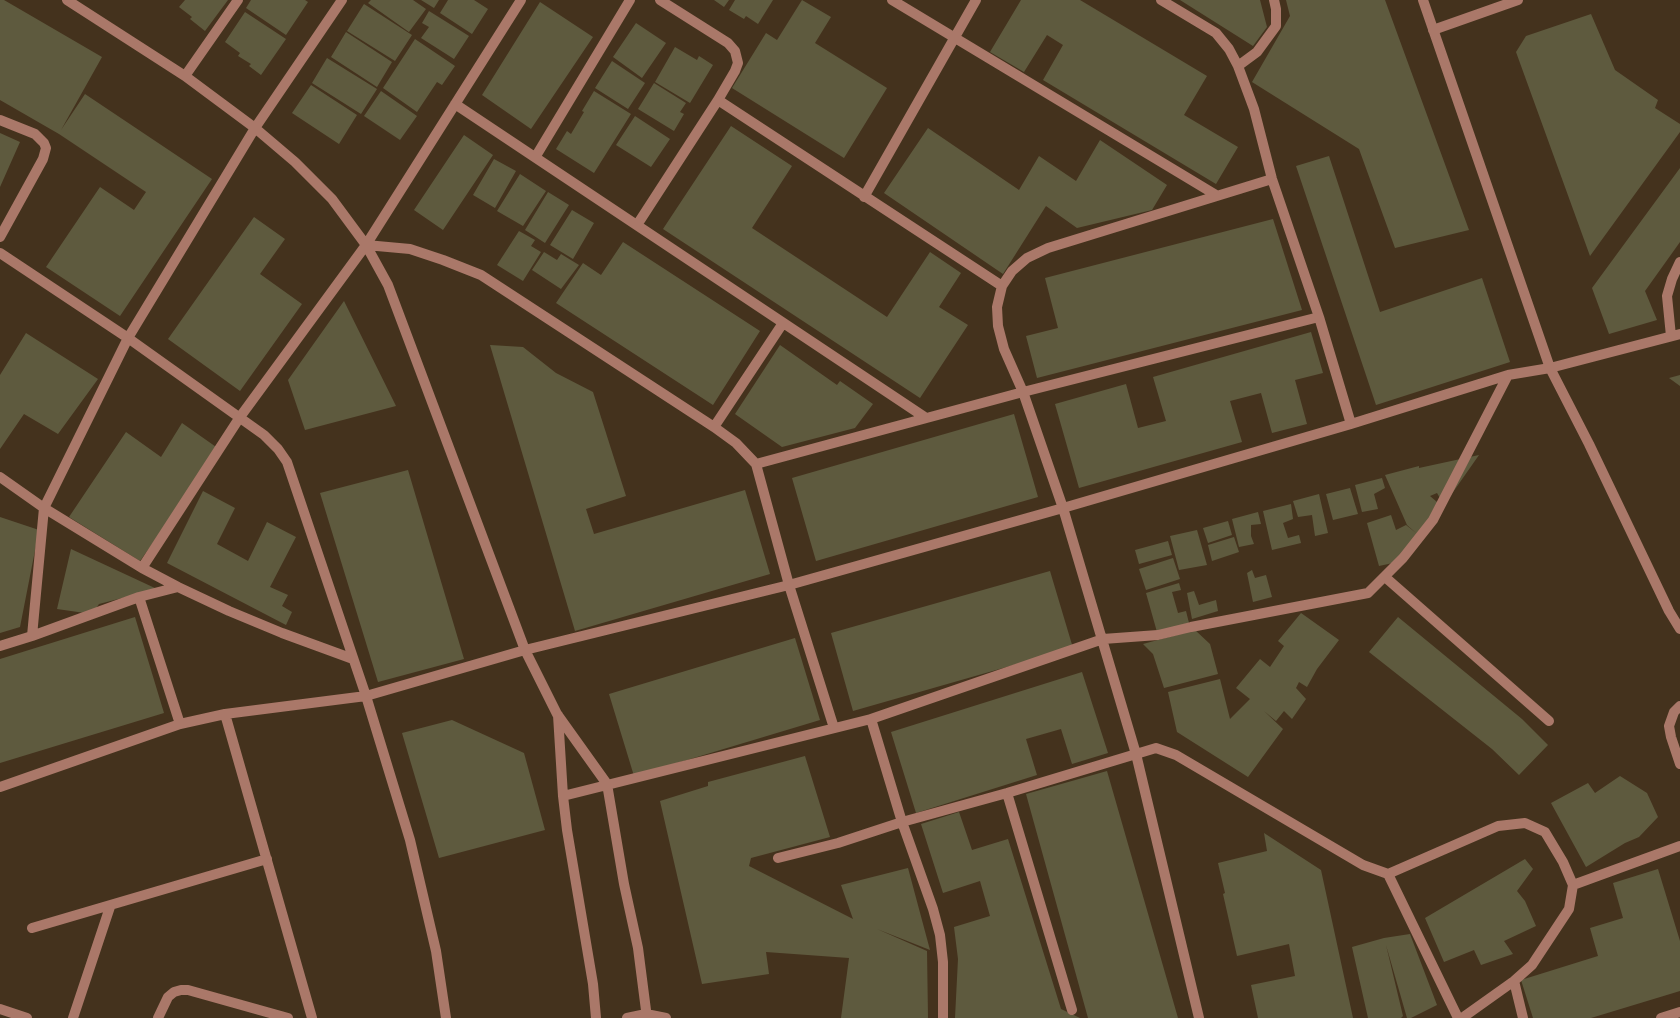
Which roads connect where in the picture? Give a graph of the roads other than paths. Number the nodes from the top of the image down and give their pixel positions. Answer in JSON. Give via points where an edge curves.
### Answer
{"nodes":[{"id":1,"x":67,"y":0,"type":"edge"},
{"id":2,"x":238,"y":0,"type":"edge"},
{"id":3,"x":342,"y":0,"type":"edge"},
{"id":4,"x":521,"y":0,"type":"edge"},
{"id":5,"x":630,"y":0,"type":"edge"},
{"id":6,"x":660,"y":0,"type":"edge"},
{"id":7,"x":892,"y":0,"type":"edge"},
{"id":8,"x":976,"y":0,"type":"edge"},
{"id":9,"x":1161,"y":0,"type":"edge"},
{"id":10,"x":1274,"y":0,"type":"edge"},
{"id":11,"x":1423,"y":0,"type":"edge"},
{"id":12,"x":1518,"y":0,"type":"edge"},
{"id":13,"x":1434,"y":30,"type":"junction"},
{"id":14,"x":955,"y":38,"type":"junction"},
{"id":15,"x":1238,"y":66,"type":"junction"},
{"id":16,"x":185,"y":76,"type":"junction"},
{"id":17,"x":718,"y":100,"type":"junction"},
{"id":18,"x":456,"y":104,"type":"junction"},
{"id":19,"x":0,"y":120,"type":"edge"},
{"id":20,"x":255,"y":128,"type":"junction"},
{"id":21,"x":536,"y":156,"type":"junction"},
{"id":22,"x":1272,"y":179,"type":"junction"},
{"id":23,"x":864,"y":196,"type":"junction"},
{"id":24,"x":1216,"y":196,"type":"junction"},
{"id":25,"x":637,"y":225,"type":"junction"},
{"id":26,"x":0,"y":237,"type":"edge"},
{"id":27,"x":366,"y":245,"type":"junction"},
{"id":28,"x":0,"y":253,"type":"edge"},
{"id":29,"x":1680,"y":262,"type":"edge"},
{"id":30,"x":1002,"y":286,"type":"junction"},
{"id":31,"x":1319,"y":317,"type":"junction"},
{"id":32,"x":783,"y":323,"type":"junction"},
{"id":33,"x":1676,"y":335,"type":"edge"},
{"id":34,"x":128,"y":338,"type":"junction"},
{"id":35,"x":1550,"y":368,"type":"junction"},
{"id":36,"x":1508,"y":375,"type":"junction"},
{"id":37,"x":1023,"y":392,"type":"junction"},
{"id":38,"x":240,"y":417,"type":"junction"},
{"id":39,"x":926,"y":418,"type":"junction"},
{"id":40,"x":1351,"y":424,"type":"junction"},
{"id":41,"x":714,"y":427,"type":"junction"},
{"id":42,"x":756,"y":464,"type":"junction"},
{"id":43,"x":0,"y":477,"type":"edge"},
{"id":44,"x":44,"y":508,"type":"junction"},
{"id":45,"x":1063,"y":508,"type":"junction"},
{"id":46,"x":142,"y":568,"type":"junction"},
{"id":47,"x":1385,"y":577,"type":"junction"},
{"id":48,"x":789,"y":585,"type":"junction"},
{"id":49,"x":178,"y":587,"type":"junction"},
{"id":50,"x":139,"y":597,"type":"junction"},
{"id":51,"x":1680,"y":628,"type":"edge"},
{"id":52,"x":32,"y":636,"type":"junction"},
{"id":53,"x":1103,"y":639,"type":"junction"},
{"id":54,"x":0,"y":646,"type":"edge"},
{"id":55,"x":525,"y":650,"type":"junction"},
{"id":56,"x":353,"y":659,"type":"junction"},
{"id":57,"x":366,"y":696,"type":"junction"},
{"id":58,"x":1680,"y":706,"type":"edge"},
{"id":59,"x":225,"y":714,"type":"junction"},
{"id":60,"x":558,"y":714,"type":"junction"},
{"id":61,"x":871,"y":719,"type":"junction"},
{"id":62,"x":1549,"y":721,"type":"dead end"},
{"id":63,"x":180,"y":724,"type":"junction"},
{"id":64,"x":834,"y":728,"type":"junction"},
{"id":65,"x":1676,"y":736,"type":"edge"},
{"id":66,"x":1136,"y":754,"type":"junction"},
{"id":67,"x":1680,"y":764,"type":"edge"},
{"id":68,"x":607,"y":784,"type":"junction"},
{"id":69,"x":0,"y":787,"type":"edge"},
{"id":70,"x":1008,"y":793,"type":"junction"},
{"id":71,"x":563,"y":796,"type":"junction"},
{"id":72,"x":902,"y":822,"type":"junction"},
{"id":73,"x":1680,"y":846,"type":"edge"},
{"id":74,"x":778,"y":858,"type":"dead end"},
{"id":75,"x":267,"y":859,"type":"junction"},
{"id":76,"x":1388,"y":874,"type":"junction"},
{"id":77,"x":1573,"y":885,"type":"junction"},
{"id":78,"x":110,"y":907,"type":"junction"},
{"id":79,"x":32,"y":928,"type":"dead end"},
{"id":80,"x":1514,"y":981,"type":"junction"},
{"id":81,"x":0,"y":1009,"type":"edge"},
{"id":82,"x":1072,"y":1010,"type":"dead end"},
{"id":83,"x":1680,"y":1012,"type":"edge"},
{"id":84,"x":647,"y":1016,"type":"edge"},
{"id":85,"x":27,"y":1018,"type":"edge"},
{"id":86,"x":74,"y":1018,"type":"edge"},
{"id":87,"x":158,"y":1018,"type":"edge"},
{"id":88,"x":288,"y":1018,"type":"edge"},
{"id":89,"x":312,"y":1018,"type":"edge"},
{"id":90,"x":446,"y":1018,"type":"edge"},
{"id":91,"x":596,"y":1018,"type":"edge"},
{"id":92,"x":627,"y":1018,"type":"edge"},
{"id":93,"x":666,"y":1018,"type":"edge"},
{"id":94,"x":943,"y":1018,"type":"edge"},
{"id":95,"x":1199,"y":1018,"type":"edge"},
{"id":96,"x":1458,"y":1018,"type":"edge"},
{"id":97,"x":1462,"y":1018,"type":"edge"},
{"id":98,"x":1523,"y":1018,"type":"edge"},
{"id":99,"x":1661,"y":1018,"type":"edge"}],
"edges":[{"from":1,"to":16,"type":"street"},
{"from":2,"to":16,"type":"street"},
{"from":3,"to":20,"type":"street"},
{"from":4,"to":18,"type":"street"},
{"from":5,"to":21,"type":"street"},
{"from":6,"to":17,"type":"street","via":[[728,43],[735,51],[738,63]]},
{"from":7,"to":14,"type":"street"},
{"from":8,"to":14,"type":"street"},
{"from":9,"to":15,"type":"street","via":[[1216,33]]},
{"from":10,"to":15,"type":"street","via":[[1276,26],[1257,52]]},
{"from":11,"to":13,"type":"street"},
{"from":12,"to":13,"type":"street"},
{"from":13,"to":35,"type":"street"},
{"from":14,"to":23,"type":"street"},
{"from":14,"to":24,"type":"street"},
{"from":15,"to":22,"type":"street","via":[[1254,109]]},
{"from":16,"to":20,"type":"street"},
{"from":17,"to":23,"type":"street"},
{"from":17,"to":25,"type":"street"},
{"from":18,"to":21,"type":"street"},
{"from":18,"to":27,"type":"street"},
{"from":19,"to":26,"type":"street","via":[[35,134],[46,148]]},
{"from":20,"to":27,"type":"street","via":[[332,199]]},
{"from":20,"to":34,"type":"street"},
{"from":21,"to":25,"type":"street"},
{"from":22,"to":24,"type":"street"},
{"from":22,"to":31,"type":"street"},
{"from":23,"to":30,"type":"street"},
{"from":24,"to":30,"type":"street","via":[[1048,248],[1027,258],[1012,271]]},
{"from":25,"to":32,"type":"street"},
{"from":27,"to":38,"type":"street"},
{"from":27,"to":41,"type":"street","via":[[410,249],[481,275]]},
{"from":27,"to":55,"type":"street","via":[[388,285]]},
{"from":28,"to":34,"type":"street"},
{"from":29,"to":33,"type":"street","via":[[1667,296]]},
{"from":30,"to":37,"type":"street","via":[[997,307],[998,326],[1004,349]]},
{"from":31,"to":37,"type":"street"},
{"from":31,"to":40,"type":"street"},
{"from":32,"to":39,"type":"street"},
{"from":32,"to":41,"type":"street"},
{"from":33,"to":35,"type":"street"},
{"from":34,"to":38,"type":"street"},
{"from":34,"to":44,"type":"street"},
{"from":35,"to":36,"type":"street"},
{"from":35,"to":51,"type":"street"},
{"from":36,"to":40,"type":"street"},
{"from":36,"to":47,"type":"street","via":[[1433,520]]},
{"from":37,"to":39,"type":"street"},
{"from":37,"to":45,"type":"street"},
{"from":38,"to":46,"type":"street"},
{"from":38,"to":56,"type":"street","via":[[264,435],[287,462]]},
{"from":39,"to":42,"type":"street"},
{"from":40,"to":45,"type":"street"},
{"from":41,"to":42,"type":"street","via":[[736,443]]},
{"from":42,"to":48,"type":"street"},
{"from":43,"to":44,"type":"street"},
{"from":44,"to":46,"type":"street"},
{"from":44,"to":52,"type":"street"},
{"from":45,"to":48,"type":"street"},
{"from":45,"to":53,"type":"street"},
{"from":46,"to":49,"type":"street"},
{"from":47,"to":53,"type":"street","via":[[1368,593],[1349,598],[1158,635]]},
{"from":47,"to":62,"type":"street"},
{"from":48,"to":55,"type":"street"},
{"from":48,"to":64,"type":"street"},
{"from":49,"to":50,"type":"street"},
{"from":49,"to":56,"type":"street","via":[[282,633]]},
{"from":50,"to":52,"type":"street"},
{"from":50,"to":63,"type":"street"},
{"from":52,"to":54,"type":"street"},
{"from":53,"to":61,"type":"street"},
{"from":53,"to":66,"type":"street"},
{"from":55,"to":57,"type":"street"},
{"from":55,"to":60,"type":"street"},
{"from":56,"to":57,"type":"street"},
{"from":57,"to":59,"type":"street"},
{"from":57,"to":90,"type":"street","via":[[410,840],[436,951]]},
{"from":58,"to":65,"type":"street","via":[[1674,712],[1670,726]]},
{"from":59,"to":63,"type":"street"},
{"from":59,"to":75,"type":"street"},
{"from":60,"to":68,"type":"street"},
{"from":60,"to":71,"type":"street"},
{"from":61,"to":64,"type":"street"},
{"from":61,"to":72,"type":"street"},
{"from":63,"to":69,"type":"street"},
{"from":64,"to":68,"type":"street"},
{"from":65,"to":67,"type":"street"},
{"from":66,"to":70,"type":"street"},
{"from":66,"to":76,"type":"street","via":[[1156,748],[1176,755],[1363,864]]},
{"from":66,"to":95,"type":"street"},
{"from":68,"to":71,"type":"street"},
{"from":68,"to":84,"type":"street","via":[[638,948]]},
{"from":70,"to":72,"type":"street"},
{"from":70,"to":82,"type":"street"},
{"from":71,"to":91,"type":"street"},
{"from":72,"to":74,"type":"street"},
{"from":72,"to":94,"type":"street","via":[[940,935]]},
{"from":73,"to":77,"type":"street"},
{"from":75,"to":78,"type":"street"},
{"from":75,"to":89,"type":"street"},
{"from":76,"to":77,"type":"street","via":[[1498,826],[1525,823],[1544,832]]},
{"from":76,"to":96,"type":"street"},
{"from":77,"to":80,"type":"street","via":[[1569,909],[1532,965]]},
{"from":78,"to":79,"type":"street"},
{"from":78,"to":86,"type":"street"},
{"from":80,"to":97,"type":"street"},
{"from":80,"to":98,"type":"street"},
{"from":81,"to":85,"type":"street"},
{"from":83,"to":99,"type":"street"},
{"from":84,"to":92,"type":"street"},
{"from":84,"to":93,"type":"street"},
{"from":87,"to":88,"type":"street","via":[[168,996],[188,990]]}]}
